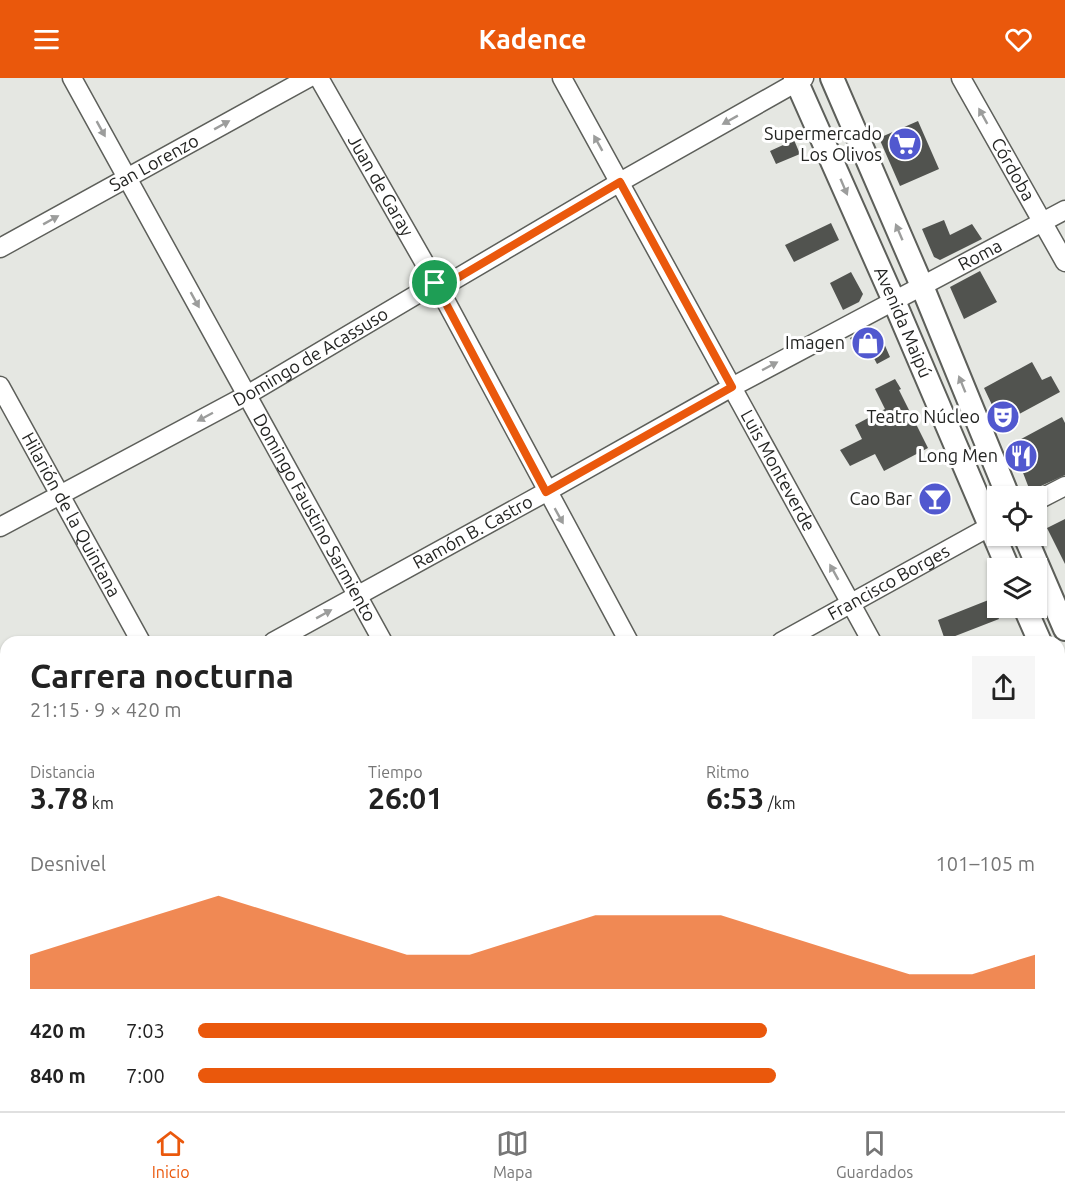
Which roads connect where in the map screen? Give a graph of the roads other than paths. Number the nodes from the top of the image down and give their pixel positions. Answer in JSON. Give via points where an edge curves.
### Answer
{"nodes":[{"id":1,"x":72,"y":78,"type":"edge"},
{"id":2,"x":308,"y":78,"type":"edge"},
{"id":3,"x":319,"y":78,"type":"edge"},
{"id":4,"x":562,"y":78,"type":"edge"},
{"id":5,"x":832,"y":78,"type":"edge"},
{"id":6,"x":961,"y":78,"type":"edge"},
{"id":7,"x":799,"y":79,"type":"edge"},
{"id":8,"x":127,"y":178,"type":"junction"},
{"id":9,"x":620,"y":182,"type":"junction"},
{"id":10,"x":1065,"y":210,"type":"edge"},
{"id":11,"x":1042,"y":222,"type":"junction"},
{"id":12,"x":0,"y":248,"type":"edge"},
{"id":13,"x":1065,"y":262,"type":"edge"},
{"id":14,"x":435,"y":283,"type":"junction"},
{"id":15,"x":922,"y":286,"type":"junction"},
{"id":16,"x":894,"y":301,"type":"junction"},
{"id":17,"x":0,"y":386,"type":"edge"},
{"id":18,"x":732,"y":387,"type":"junction"},
{"id":19,"x":247,"y":395,"type":"junction"},
{"id":20,"x":1004,"y":486,"type":"edge"},
{"id":21,"x":1065,"y":486,"type":"edge"},
{"id":22,"x":546,"y":492,"type":"junction"},
{"id":23,"x":60,"y":494,"type":"junction"},
{"id":24,"x":1047,"y":495,"type":"edge"},
{"id":25,"x":987,"y":508,"type":"edge"},
{"id":26,"x":0,"y":528,"type":"edge"},
{"id":27,"x":987,"y":528,"type":"edge"},
{"id":28,"x":1028,"y":546,"type":"edge"},
{"id":29,"x":357,"y":596,"type":"junction"},
{"id":30,"x":850,"y":602,"type":"junction"},
{"id":31,"x":1029,"y":618,"type":"edge"},
{"id":32,"x":1065,"y":629,"type":"edge"},
{"id":33,"x":138,"y":636,"type":"edge"},
{"id":34,"x":284,"y":636,"type":"edge"},
{"id":35,"x":380,"y":636,"type":"edge"},
{"id":36,"x":626,"y":636,"type":"edge"},
{"id":37,"x":791,"y":636,"type":"edge"},
{"id":38,"x":869,"y":636,"type":"edge"},
{"id":39,"x":1037,"y":636,"type":"edge"}],
"edges":[{"from":1,"to":8,"type":"street","name":"Domingo Faustino Sarmiento","one_way":true},
{"from":8,"to":2,"type":"street","name":"San Lorenzo","one_way":true},
{"from":3,"to":14,"type":"street","name":"Juan de Garay"},
{"from":9,"to":4,"type":"street","name":"Luis Monteverde","one_way":true},
{"from":15,"to":5,"type":"main road","name":"Avenida Maipú","one_way":true},
{"from":11,"to":6,"type":"street","name":"Córdoba","one_way":true},
{"from":7,"to":9,"type":"street","name":"Domingo de Acassuso","one_way":true},
{"from":7,"to":16,"type":"main road","name":"Avenida Maipú","one_way":true},
{"from":12,"to":8,"type":"street","name":"San Lorenzo","one_way":true},
{"from":8,"to":19,"type":"street","name":"Domingo Faustino Sarmiento","one_way":true},
{"from":9,"to":14,"type":"street","name":"Domingo de Acassuso","via":[[447,284]]},
{"from":9,"to":18,"type":"street","name":"Luis Monteverde"},
{"from":10,"to":11,"type":"street","name":"Roma"},
{"from":11,"to":13,"type":"street","name":"Córdoba"},
{"from":11,"to":15,"type":"street","name":"Roma"},
{"from":14,"to":19,"type":"street","name":"Domingo de Acassuso"},
{"from":14,"to":22,"type":"street","name":"Juan de Garay"},
{"from":15,"to":16,"type":"street","name":"Roma"},
{"from":20,"to":15,"type":"main road","name":"Avenida Maipú","one_way":true},
{"from":18,"to":16,"type":"street","name":"Ramón B. Castro","one_way":true},
{"from":16,"to":25,"type":"main road","name":"Avenida Maipú"},
{"from":17,"to":23,"type":"street","name":"Hilarión de la Quintana"},
{"from":18,"to":22,"type":"street","name":"Ramón B. Castro"},
{"from":30,"to":18,"type":"street","name":"Luis Monteverde","one_way":true},
{"from":19,"to":23,"type":"street","name":"Domingo de Acassuso","one_way":true},
{"from":19,"to":29,"type":"street","name":"Domingo Faustino Sarmiento"},
{"from":21,"to":24,"type":"street"},
{"from":22,"to":29,"type":"street","name":"Ramón B. Castro"},
{"from":22,"to":36,"type":"street","name":"Juan de Garay","one_way":true},
{"from":23,"to":26,"type":"street","name":"Domingo de Acassuso"},
{"from":23,"to":33,"type":"street","name":"Hilarión de la Quintana"},
{"from":27,"to":30,"type":"street","name":"Francisco Borges"},
{"from":28,"to":32,"type":"main road"},
{"from":34,"to":29,"type":"street","name":"Ramón B. Castro","one_way":true},
{"from":29,"to":35,"type":"street","name":"Domingo Faustino Sarmiento"},
{"from":30,"to":37,"type":"street","name":"Francisco Borges"},
{"from":30,"to":38,"type":"street","name":"Luis Monteverde"},
{"from":31,"to":39,"type":"main road"}]}
